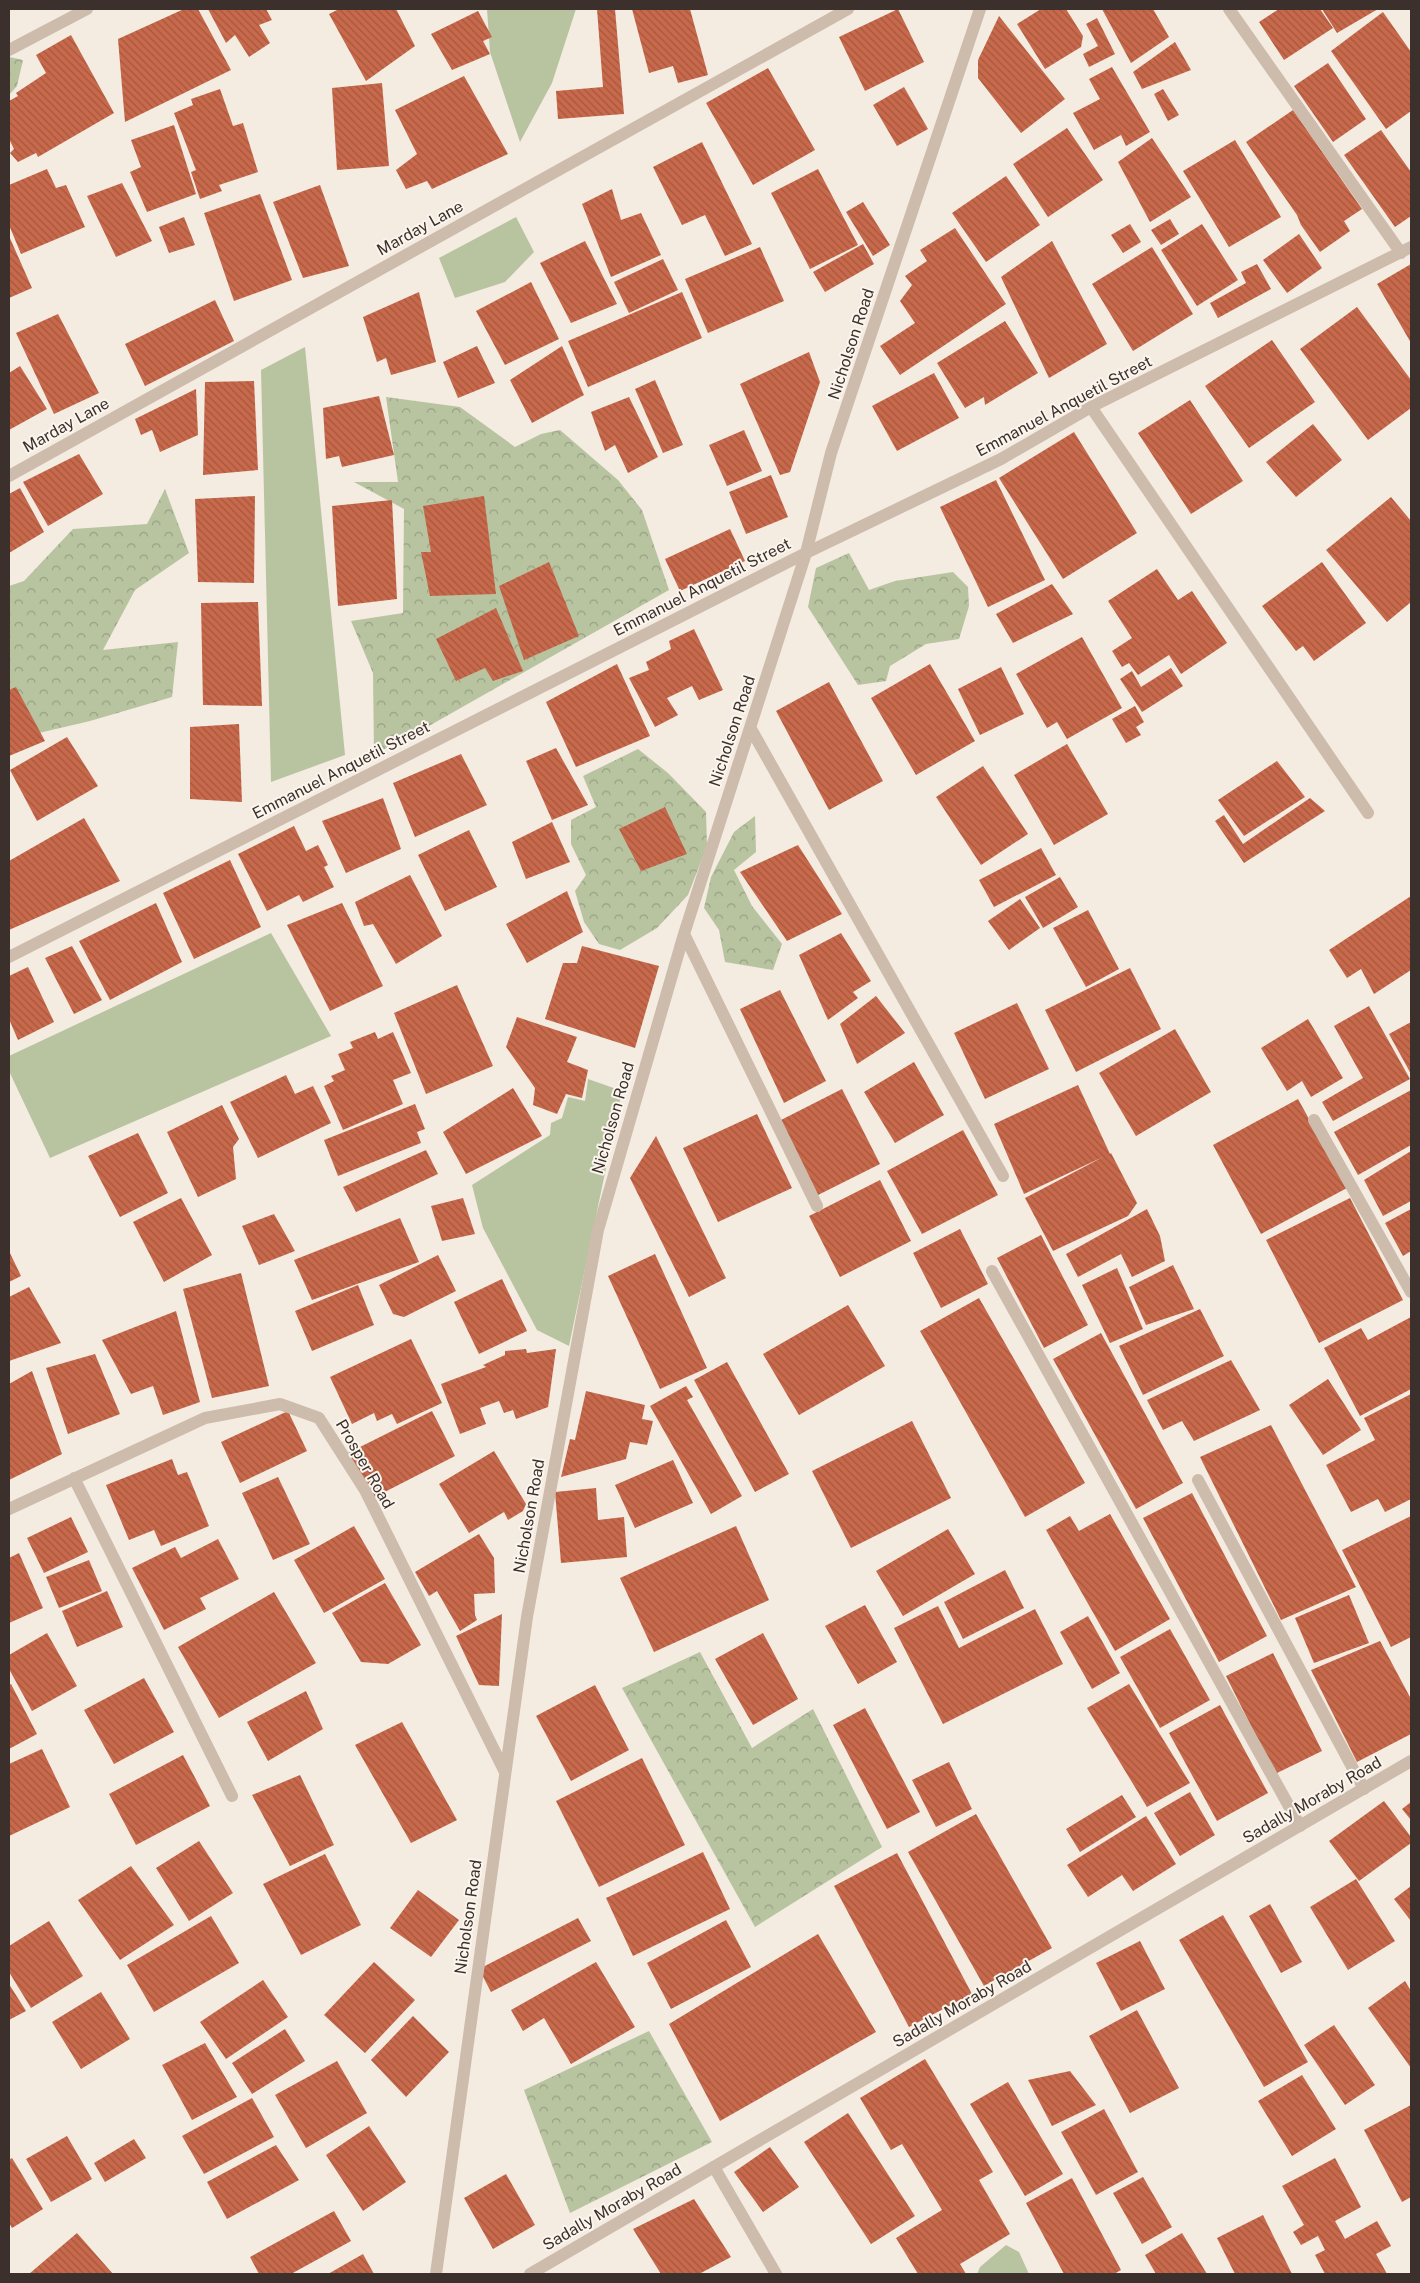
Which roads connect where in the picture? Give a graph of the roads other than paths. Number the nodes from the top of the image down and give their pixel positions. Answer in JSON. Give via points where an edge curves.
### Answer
{"nodes":[{"id":1,"x":87,"y":9,"type":"edge"},
{"id":2,"x":848,"y":9,"type":"edge"},
{"id":3,"x":980,"y":9,"type":"edge"},
{"id":4,"x":1229,"y":9,"type":"edge"},
{"id":5,"x":9,"y":50,"type":"edge"},
{"id":6,"x":1406,"y":250,"type":"edge"},
{"id":7,"x":1091,"y":407,"type":"junction"},
{"id":8,"x":9,"y":476,"type":"edge"},
{"id":9,"x":806,"y":553,"type":"junction"},
{"id":10,"x":751,"y":729,"type":"junction"},
{"id":11,"x":1368,"y":813,"type":"dead end"},
{"id":12,"x":684,"y":934,"type":"junction"},
{"id":13,"x":9,"y":958,"type":"edge"},
{"id":14,"x":1314,"y":1120,"type":"dead end"},
{"id":15,"x":1004,"y":1176,"type":"dead end"},
{"id":16,"x":817,"y":1206,"type":"dead end"},
{"id":17,"x":992,"y":1271,"type":"dead end"},
{"id":18,"x":1411,"y":1292,"type":"edge"},
{"id":19,"x":74,"y":1478,"type":"junction"},
{"id":20,"x":1198,"y":1480,"type":"dead end"},
{"id":21,"x":9,"y":1509,"type":"edge"},
{"id":22,"x":1411,"y":1761,"type":"edge"},
{"id":23,"x":505,"y":1772,"type":"junction"},
{"id":24,"x":1364,"y":1789,"type":"junction"},
{"id":25,"x":232,"y":1796,"type":"dead end"},
{"id":26,"x":1300,"y":1826,"type":"junction"},
{"id":27,"x":714,"y":2167,"type":"junction"},
{"id":28,"x":436,"y":2274,"type":"edge"},
{"id":29,"x":530,"y":2274,"type":"edge"},
{"id":30,"x":776,"y":2274,"type":"edge"}],
"edges":[{"from":1,"to":5,"type":"street"},
{"from":2,"to":8,"type":"street","name":"Marday Lane"},
{"from":3,"to":9,"type":"street","name":"Nicholson Road","via":[[831,453]]},
{"from":4,"to":6,"type":"street"},
{"from":6,"to":7,"type":"street","name":"Emmanuel Anquetil Street"},
{"from":7,"to":9,"type":"street","name":"Emmanuel Anquetil Street","via":[[1001,459]]},
{"from":7,"to":11,"type":"street"},
{"from":9,"to":10,"type":"street","name":"Nicholson Road"},
{"from":9,"to":13,"type":"street","name":"Emmanuel Anquetil Street"},
{"from":10,"to":12,"type":"street","name":"Nicholson Road"},
{"from":10,"to":15,"type":"street"},
{"from":12,"to":16,"type":"street"},
{"from":12,"to":23,"type":"street","name":"Nicholson Road","via":[[598,1230],[527,1617]]},
{"from":14,"to":18,"type":"street"},
{"from":17,"to":26,"type":"street"},
{"from":19,"to":21,"type":"street","name":"Prosper Road"},
{"from":19,"to":23,"type":"street","name":"Prosper Road","via":[[206,1418],[280,1404],[318,1418],[365,1490]]},
{"from":19,"to":25,"type":"street"},
{"from":20,"to":24,"type":"street"},
{"from":22,"to":24,"type":"street","name":"Sadally Moraby Road"},
{"from":23,"to":28,"type":"street","name":"Nicholson Road"},
{"from":24,"to":26,"type":"street","name":"Sadally Moraby Road"},
{"from":26,"to":27,"type":"street","name":"Sadally Moraby Road"},
{"from":27,"to":29,"type":"street","name":"Sadally Moraby Road"},
{"from":27,"to":30,"type":"street"}]}
